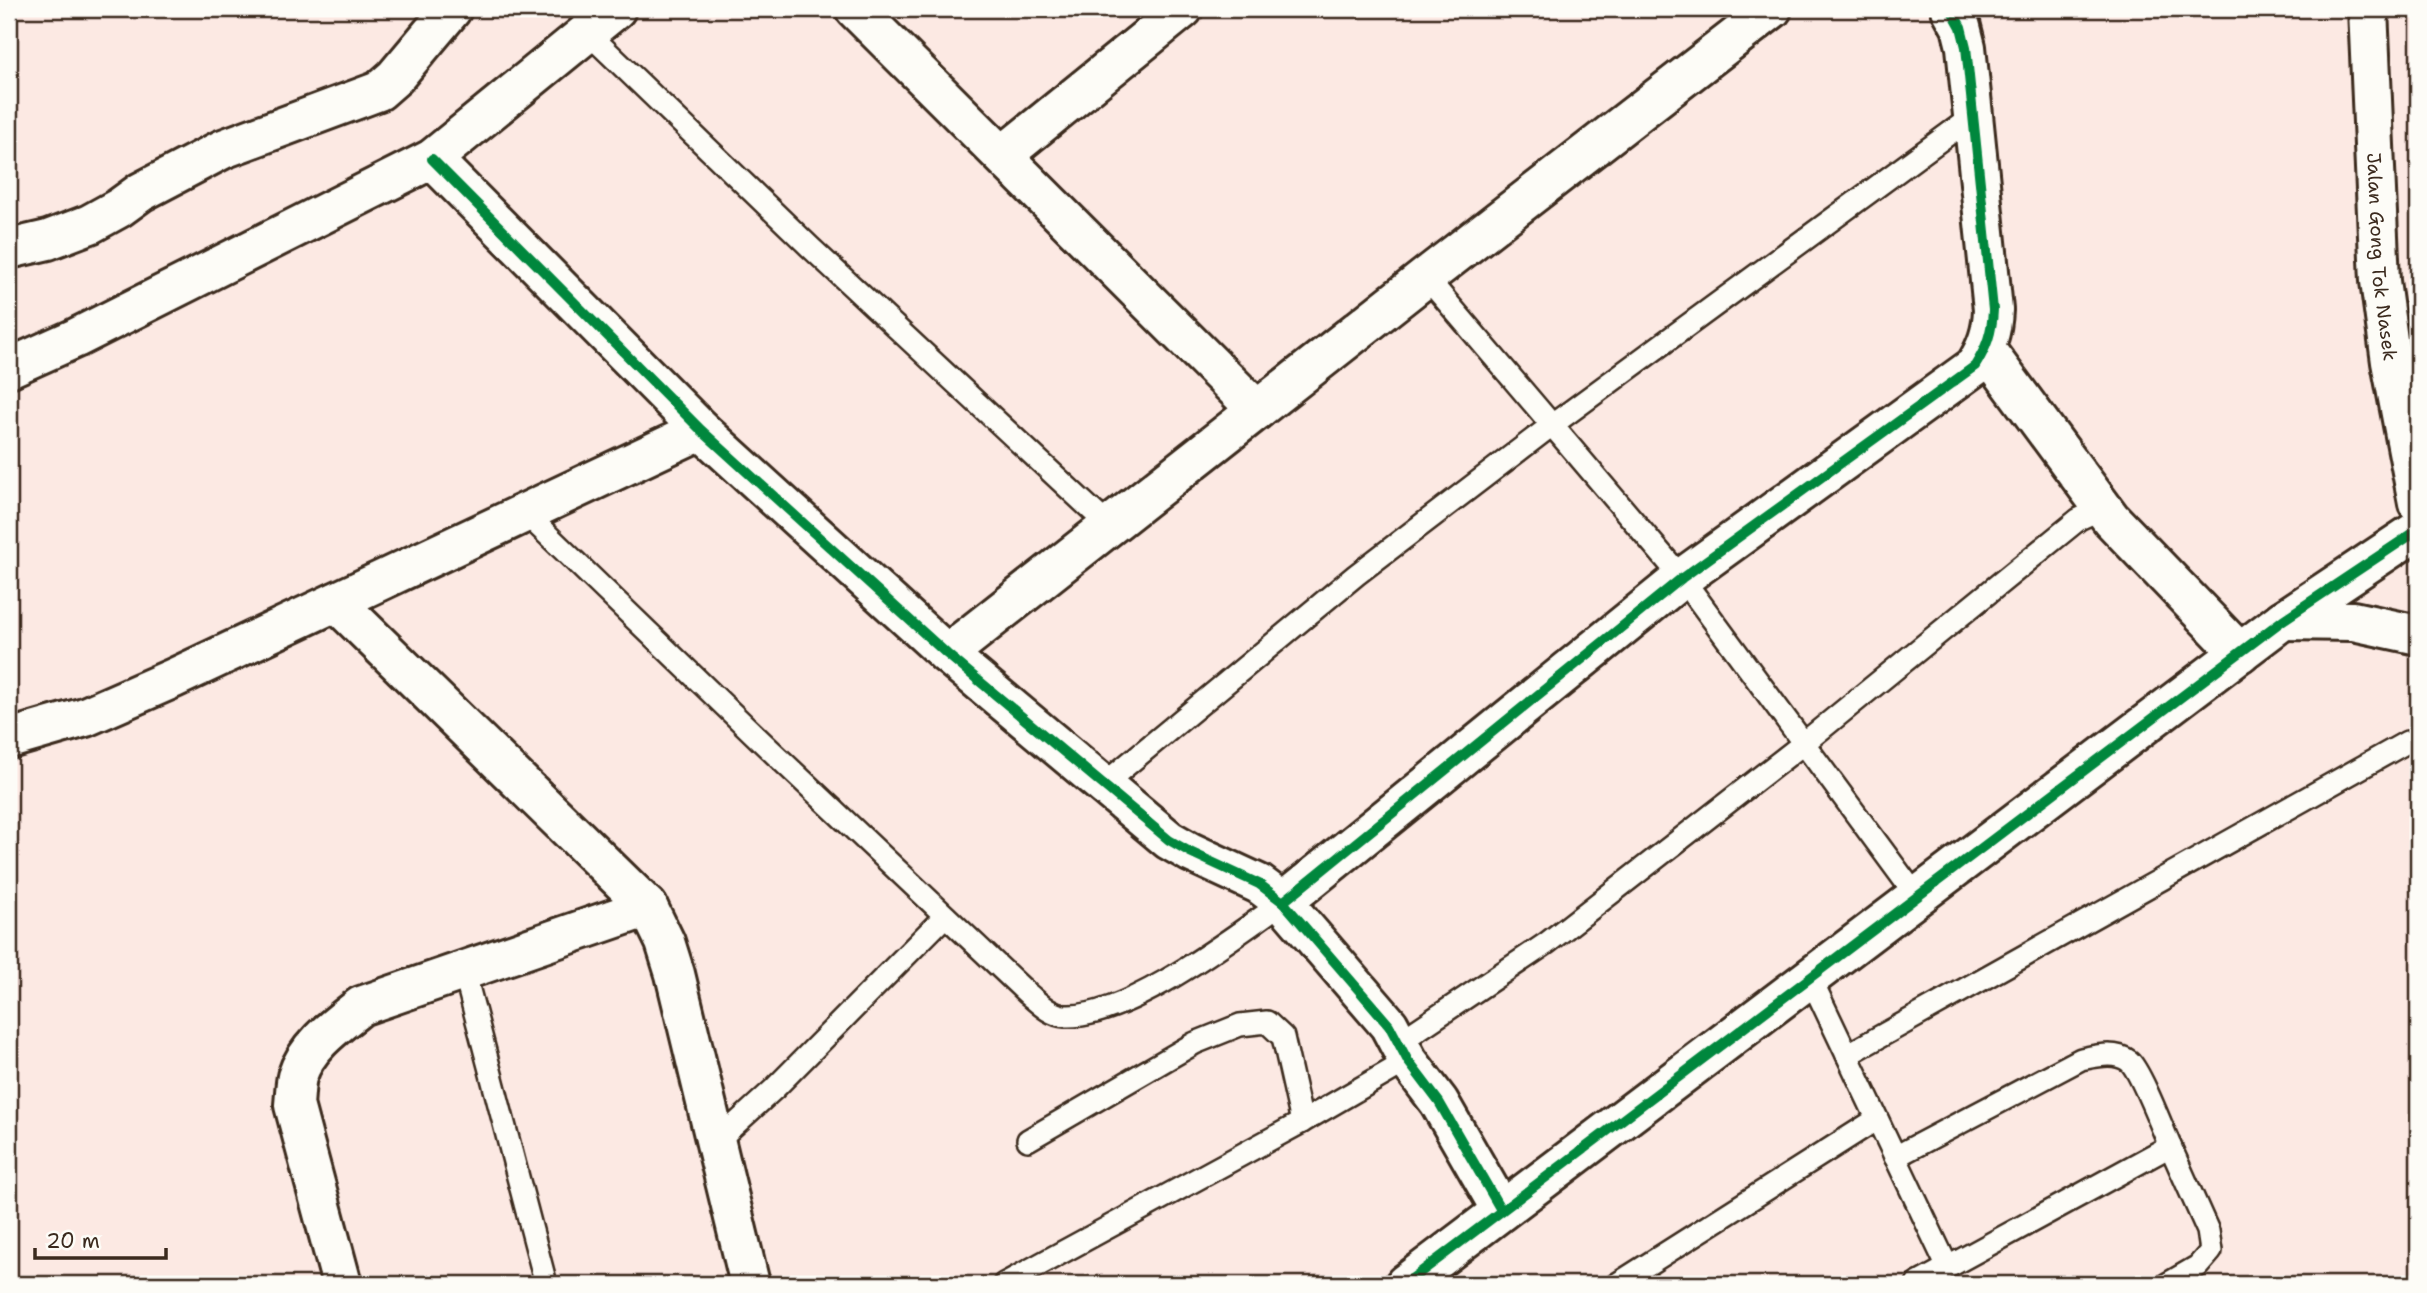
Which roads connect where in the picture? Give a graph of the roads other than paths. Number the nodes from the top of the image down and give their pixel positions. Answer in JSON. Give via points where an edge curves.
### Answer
{"nodes":[{"id":1,"x":452,"y":9,"type":"edge"},
{"id":2,"x":617,"y":9,"type":"edge"},
{"id":3,"x":855,"y":9,"type":"edge"},
{"id":4,"x":1183,"y":9,"type":"edge"},
{"id":5,"x":1772,"y":9,"type":"edge"},
{"id":6,"x":1951,"y":9,"type":"edge"},
{"id":7,"x":2368,"y":9,"type":"edge"},
{"id":8,"x":588,"y":33,"type":"junction"},
{"id":9,"x":1973,"y":116,"type":"junction"},
{"id":10,"x":1003,"y":155,"type":"junction"},
{"id":11,"x":432,"y":159,"type":"junction"},
{"id":12,"x":9,"y":249,"type":"edge"},
{"id":13,"x":1426,"y":277,"type":"junction"},
{"id":14,"x":1986,"y":350,"type":"junction"},
{"id":15,"x":9,"y":368,"type":"edge"},
{"id":16,"x":1257,"y":410,"type":"junction"},
{"id":17,"x":1552,"y":425,"type":"junction"},
{"id":18,"x":701,"y":430,"type":"junction"},
{"id":19,"x":2418,"y":503,"type":"edge"},
{"id":20,"x":524,"y":512,"type":"junction"},
{"id":21,"x":2111,"y":519,"type":"junction"},
{"id":22,"x":1109,"y":526,"type":"junction"},
{"id":23,"x":2418,"y":530,"type":"edge"},
{"id":24,"x":1682,"y":578,"type":"junction"},
{"id":25,"x":335,"y":602,"type":"junction"},
{"id":26,"x":2283,"y":620,"type":"junction"},
{"id":27,"x":2418,"y":635,"type":"edge"},
{"id":28,"x":2240,"y":653,"type":"junction"},
{"id":29,"x":947,"y":654,"type":"junction"},
{"id":30,"x":9,"y":739,"type":"edge"},
{"id":31,"x":2407,"y":742,"type":"dead end"},
{"id":32,"x":1804,"y":743,"type":"junction"},
{"id":33,"x":1104,"y":784,"type":"junction"},
{"id":34,"x":1917,"y":897,"type":"junction"},
{"id":35,"x":1283,"y":902,"type":"junction"},
{"id":36,"x":648,"y":907,"type":"junction"},
{"id":37,"x":945,"y":916,"type":"junction"},
{"id":38,"x":464,"y":971,"type":"junction"},
{"id":39,"x":1810,"y":976,"type":"junction"},
{"id":40,"x":1404,"y":1051,"type":"junction"},
{"id":41,"x":1847,"y":1055,"type":"junction"},
{"id":42,"x":1877,"y":1119,"type":"junction"},
{"id":43,"x":1302,"y":1122,"type":"junction"},
{"id":44,"x":1028,"y":1140,"type":"dead end"},
{"id":45,"x":716,"y":1142,"type":"junction"},
{"id":46,"x":2170,"y":1146,"type":"junction"},
{"id":47,"x":1895,"y":1157,"type":"junction"},
{"id":48,"x":1501,"y":1210,"type":"junction"},
{"id":49,"x":1947,"y":1266,"type":"junction"},
{"id":50,"x":342,"y":1284,"type":"edge"},
{"id":51,"x":546,"y":1284,"type":"edge"},
{"id":52,"x":750,"y":1284,"type":"edge"},
{"id":53,"x":1004,"y":1284,"type":"edge"},
{"id":54,"x":1405,"y":1284,"type":"edge"},
{"id":55,"x":1617,"y":1284,"type":"edge"},
{"id":56,"x":1917,"y":1284,"type":"edge"},
{"id":57,"x":2167,"y":1284,"type":"edge"}],
"edges":[{"from":1,"to":12,"type":"street","via":[[379,91],[223,149],[79,228]]},
{"from":2,"to":8,"type":"street"},
{"from":3,"to":10,"type":"street"},
{"from":4,"to":10,"type":"street"},
{"from":5,"to":13,"type":"street"},
{"from":6,"to":9,"type":"street","via":[[1966,47]]},
{"from":7,"to":19,"type":"street","name":"Jalan Gong Tok Nasek","via":[[2380,281],[2390,362]]},
{"from":8,"to":11,"type":"street"},
{"from":8,"to":22,"type":"lane"},
{"from":9,"to":14,"type":"street","via":[[1993,310]]},
{"from":9,"to":17,"type":"lane"},
{"from":10,"to":16,"type":"street"},
{"from":11,"to":15,"type":"street"},
{"from":11,"to":18,"type":"street"},
{"from":13,"to":16,"type":"street"},
{"from":13,"to":17,"type":"lane"},
{"from":14,"to":21,"type":"street"},
{"from":14,"to":24,"type":"street","via":[[1975,366]]},
{"from":16,"to":22,"type":"street"},
{"from":17,"to":24,"type":"lane"},
{"from":17,"to":33,"type":"lane","via":[[1356,575]]},
{"from":18,"to":20,"type":"street"},
{"from":18,"to":29,"type":"street"},
{"from":20,"to":25,"type":"street"},
{"from":20,"to":37,"type":"lane"},
{"from":21,"to":28,"type":"street"},
{"from":21,"to":32,"type":"lane","via":[[2101,512],[2079,519]]},
{"from":22,"to":29,"type":"street"},
{"from":23,"to":26,"type":"street"},
{"from":24,"to":32,"type":"lane"},
{"from":24,"to":35,"type":"street"},
{"from":25,"to":30,"type":"street","via":[[85,717]]},
{"from":25,"to":36,"type":"street"},
{"from":26,"to":27,"type":"street","via":[[2353,621]]},
{"from":26,"to":28,"type":"street"},
{"from":28,"to":34,"type":"street"},
{"from":29,"to":33,"type":"street"},
{"from":31,"to":41,"type":"lane"},
{"from":32,"to":34,"type":"lane"},
{"from":32,"to":40,"type":"lane"},
{"from":33,"to":35,"type":"street","via":[[1169,839],[1259,884]]},
{"from":34,"to":39,"type":"street"},
{"from":35,"to":37,"type":"lane","via":[[1184,971],[1122,1001],[1064,1016],[1028,994]]},
{"from":35,"to":40,"type":"street","via":[[1389,1025]]},
{"from":36,"to":38,"type":"street"},
{"from":36,"to":45,"type":"street","via":[[675,974]]},
{"from":37,"to":45,"type":"lane","via":[[793,1071]]},
{"from":38,"to":50,"type":"street","via":[[361,1006],[329,1031],[297,1076],[294,1105]]},
{"from":38,"to":51,"type":"lane"},
{"from":39,"to":41,"type":"lane"},
{"from":39,"to":48,"type":"street"},
{"from":40,"to":43,"type":"lane"},
{"from":40,"to":48,"type":"street"},
{"from":41,"to":42,"type":"lane"},
{"from":42,"to":47,"type":"lane"},
{"from":42,"to":55,"type":"lane"},
{"from":43,"to":44,"type":"lane","via":[[1283,1037],[1267,1022],[1240,1025],[1195,1043]]},
{"from":43,"to":53,"type":"lane"},
{"from":45,"to":52,"type":"street"},
{"from":46,"to":47,"type":"lane","via":[[2131,1062],[2102,1055],[2081,1059]]},
{"from":46,"to":49,"type":"lane"},
{"from":46,"to":57,"type":"lane","via":[[2208,1231],[2211,1251],[2198,1266]]},
{"from":47,"to":49,"type":"lane"},
{"from":48,"to":54,"type":"street"},
{"from":49,"to":56,"type":"lane"}]}
